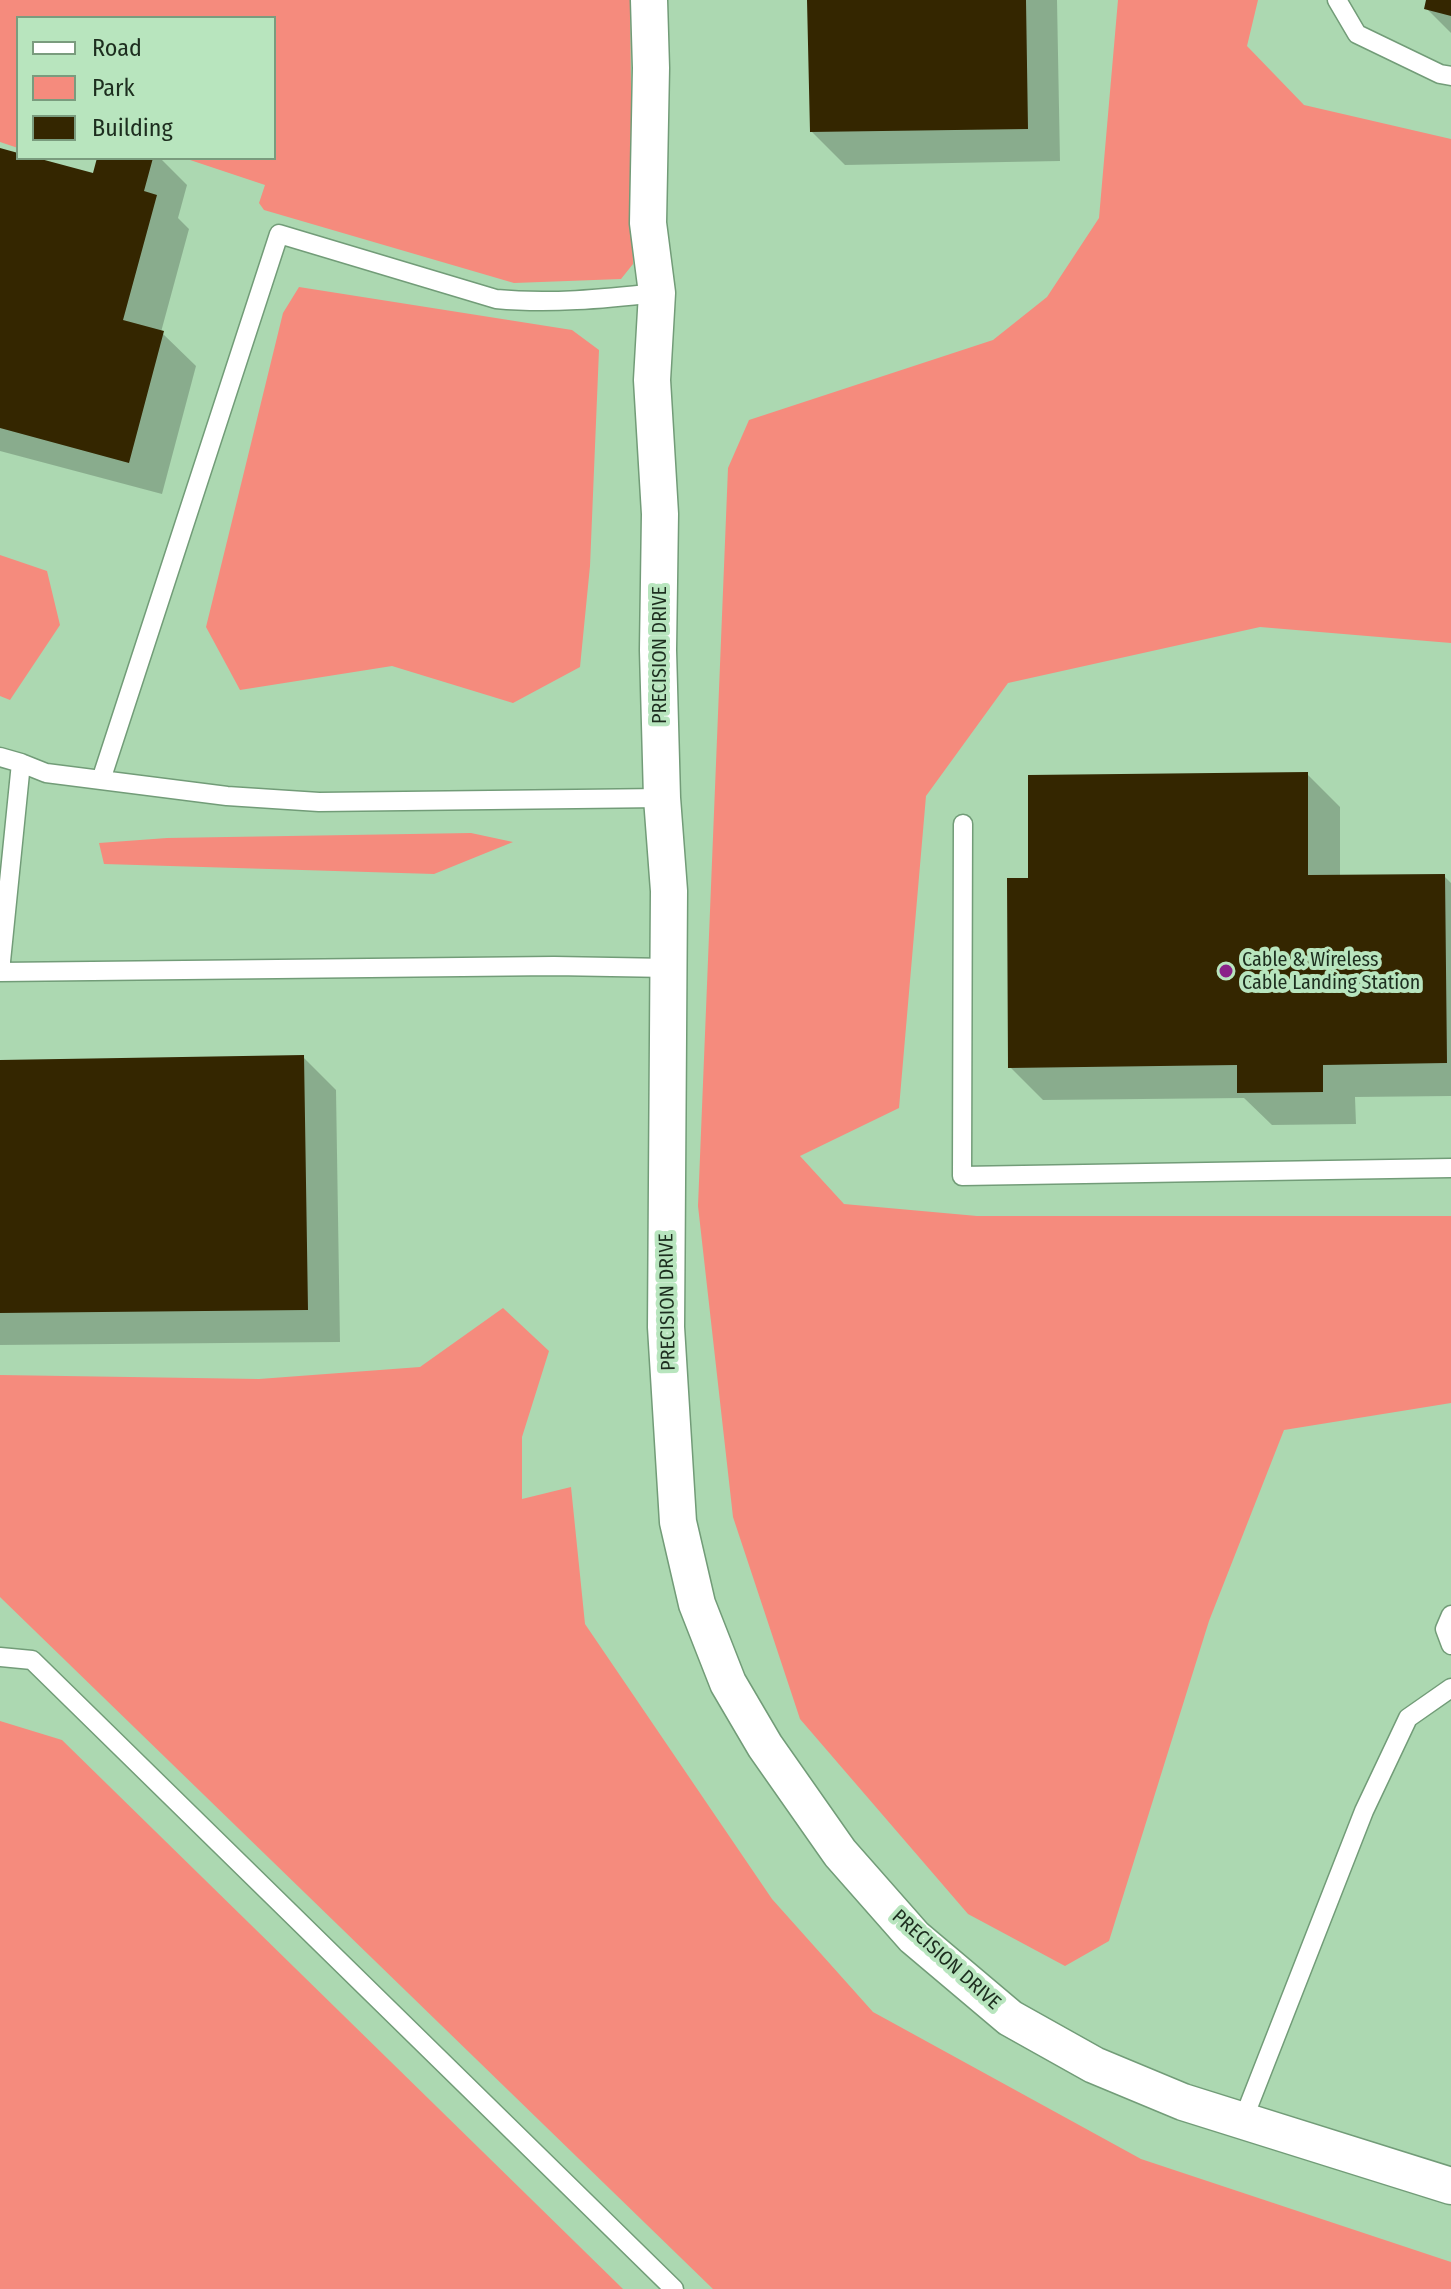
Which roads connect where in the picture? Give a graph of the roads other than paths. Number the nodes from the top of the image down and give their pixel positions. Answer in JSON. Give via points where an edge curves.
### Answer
{"nodes":[{"id":1,"x":649,"y":0,"type":"edge"},
{"id":2,"x":1337,"y":0,"type":"edge"},
{"id":3,"x":1451,"y":76,"type":"edge"},
{"id":4,"x":657,"y":293,"type":"junction"},
{"id":5,"x":0,"y":757,"type":"edge"},
{"id":6,"x":21,"y":763,"type":"junction"},
{"id":7,"x":101,"y":780,"type":"junction"},
{"id":8,"x":662,"y":798,"type":"junction"},
{"id":9,"x":963,"y":824,"type":"dead end"},
{"id":10,"x":669,"y":968,"type":"junction"},
{"id":11,"x":0,"y":972,"type":"edge"},
{"id":12,"x":1451,"y":1168,"type":"edge"},
{"id":13,"x":1451,"y":1615,"type":"edge"},
{"id":14,"x":1451,"y":1645,"type":"edge"},
{"id":15,"x":0,"y":1657,"type":"edge"},
{"id":16,"x":1451,"y":1688,"type":"edge"},
{"id":17,"x":1243,"y":2120,"type":"junction"},
{"id":18,"x":1451,"y":2186,"type":"edge"},
{"id":19,"x":674,"y":2289,"type":"edge"}],
"edges":[{"from":1,"to":4,"type":"street","name":"PRECISION DRIVE","via":[[648,223]]},
{"from":2,"to":3,"type":"lane","via":[[1357,34]]},
{"from":4,"to":7,"type":"lane","via":[[606,299],[496,299],[279,234]]},
{"from":4,"to":8,"type":"street","name":"PRECISION DRIVE","via":[[652,380],[660,514]]},
{"from":5,"to":6,"type":"lane"},
{"from":6,"to":7,"type":"lane","via":[[46,773]]},
{"from":6,"to":11,"type":"lane"},
{"from":7,"to":8,"type":"lane","via":[[319,802]]},
{"from":8,"to":10,"type":"street","name":"PRECISION DRIVE"},
{"from":9,"to":12,"type":"lane","via":[[962,1176]]},
{"from":10,"to":11,"type":"lane"},
{"from":10,"to":17,"type":"street","name":"PRECISION DRIVE","via":[[666,1327],[678,1522],[697,1604],[728,1683],[840,1853],[926,1947],[1010,2018],[1094,2065]]},
{"from":13,"to":14,"type":"lane","via":[[1445,1629]]},
{"from":15,"to":19,"type":"lane","via":[[32,1660]]},
{"from":16,"to":17,"type":"lane","via":[[1408,1718],[1401,1731],[1364,1811]]},
{"from":17,"to":18,"type":"street","name":"PRECISION DRIVE"}]}
